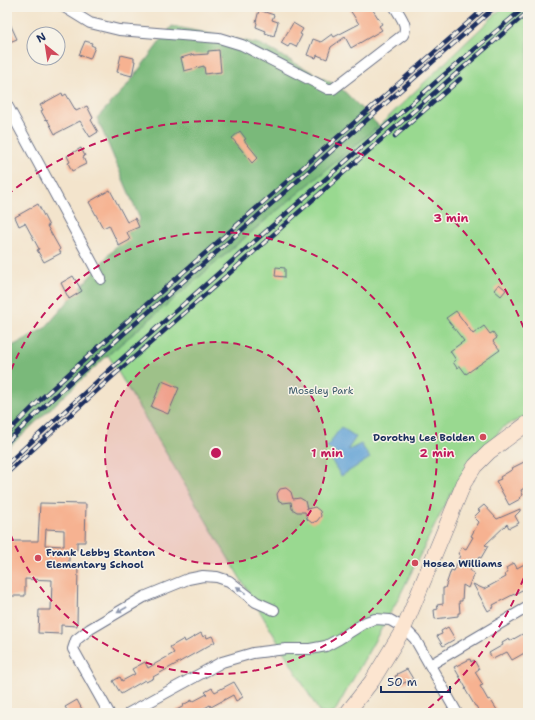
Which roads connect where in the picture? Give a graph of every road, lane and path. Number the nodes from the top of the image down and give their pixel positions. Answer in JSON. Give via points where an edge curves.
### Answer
{"nodes":[{"id":1,"x":64,"y":7,"type":"edge"},
{"id":2,"x":395,"y":7,"type":"edge"},
{"id":3,"x":7,"y":105,"type":"edge"},
{"id":4,"x":101,"y":279,"type":"dead end"},
{"id":5,"x":528,"y":423,"type":"edge"},
{"id":6,"x":528,"y":607,"type":"edge"},
{"id":7,"x":274,"y":610,"type":"dead end"},
{"id":8,"x":404,"y":628,"type":"junction"},
{"id":9,"x":430,"y":665,"type":"junction"},
{"id":10,"x":108,"y":713,"type":"edge"},
{"id":11,"x":129,"y":713,"type":"edge"},
{"id":12,"x":347,"y":713,"type":"edge"},
{"id":13,"x":456,"y":713,"type":"edge"}],
"edges":[{"from":1,"to":2,"type":"street","via":[[90,22],[119,30],[219,38],[242,45],[328,89],[333,89],[403,35],[406,31],[405,25]]},
{"from":3,"to":4,"type":"street"},
{"from":5,"to":8,"type":"main road","via":[[488,452],[464,483]]},
{"from":6,"to":9,"type":"street"},
{"from":7,"to":10,"type":"street","one_way":true,"via":[[256,602],[229,581],[203,576],[188,579],[144,597],[90,629],[76,640],[73,648]]},
{"from":8,"to":9,"type":"street","via":[[415,638]]},
{"from":8,"to":11,"type":"street","via":[[390,620],[374,619],[326,646],[253,653],[222,662]]},
{"from":8,"to":12,"type":"main road","via":[[372,681]]},
{"from":9,"to":13,"type":"street"}]}
